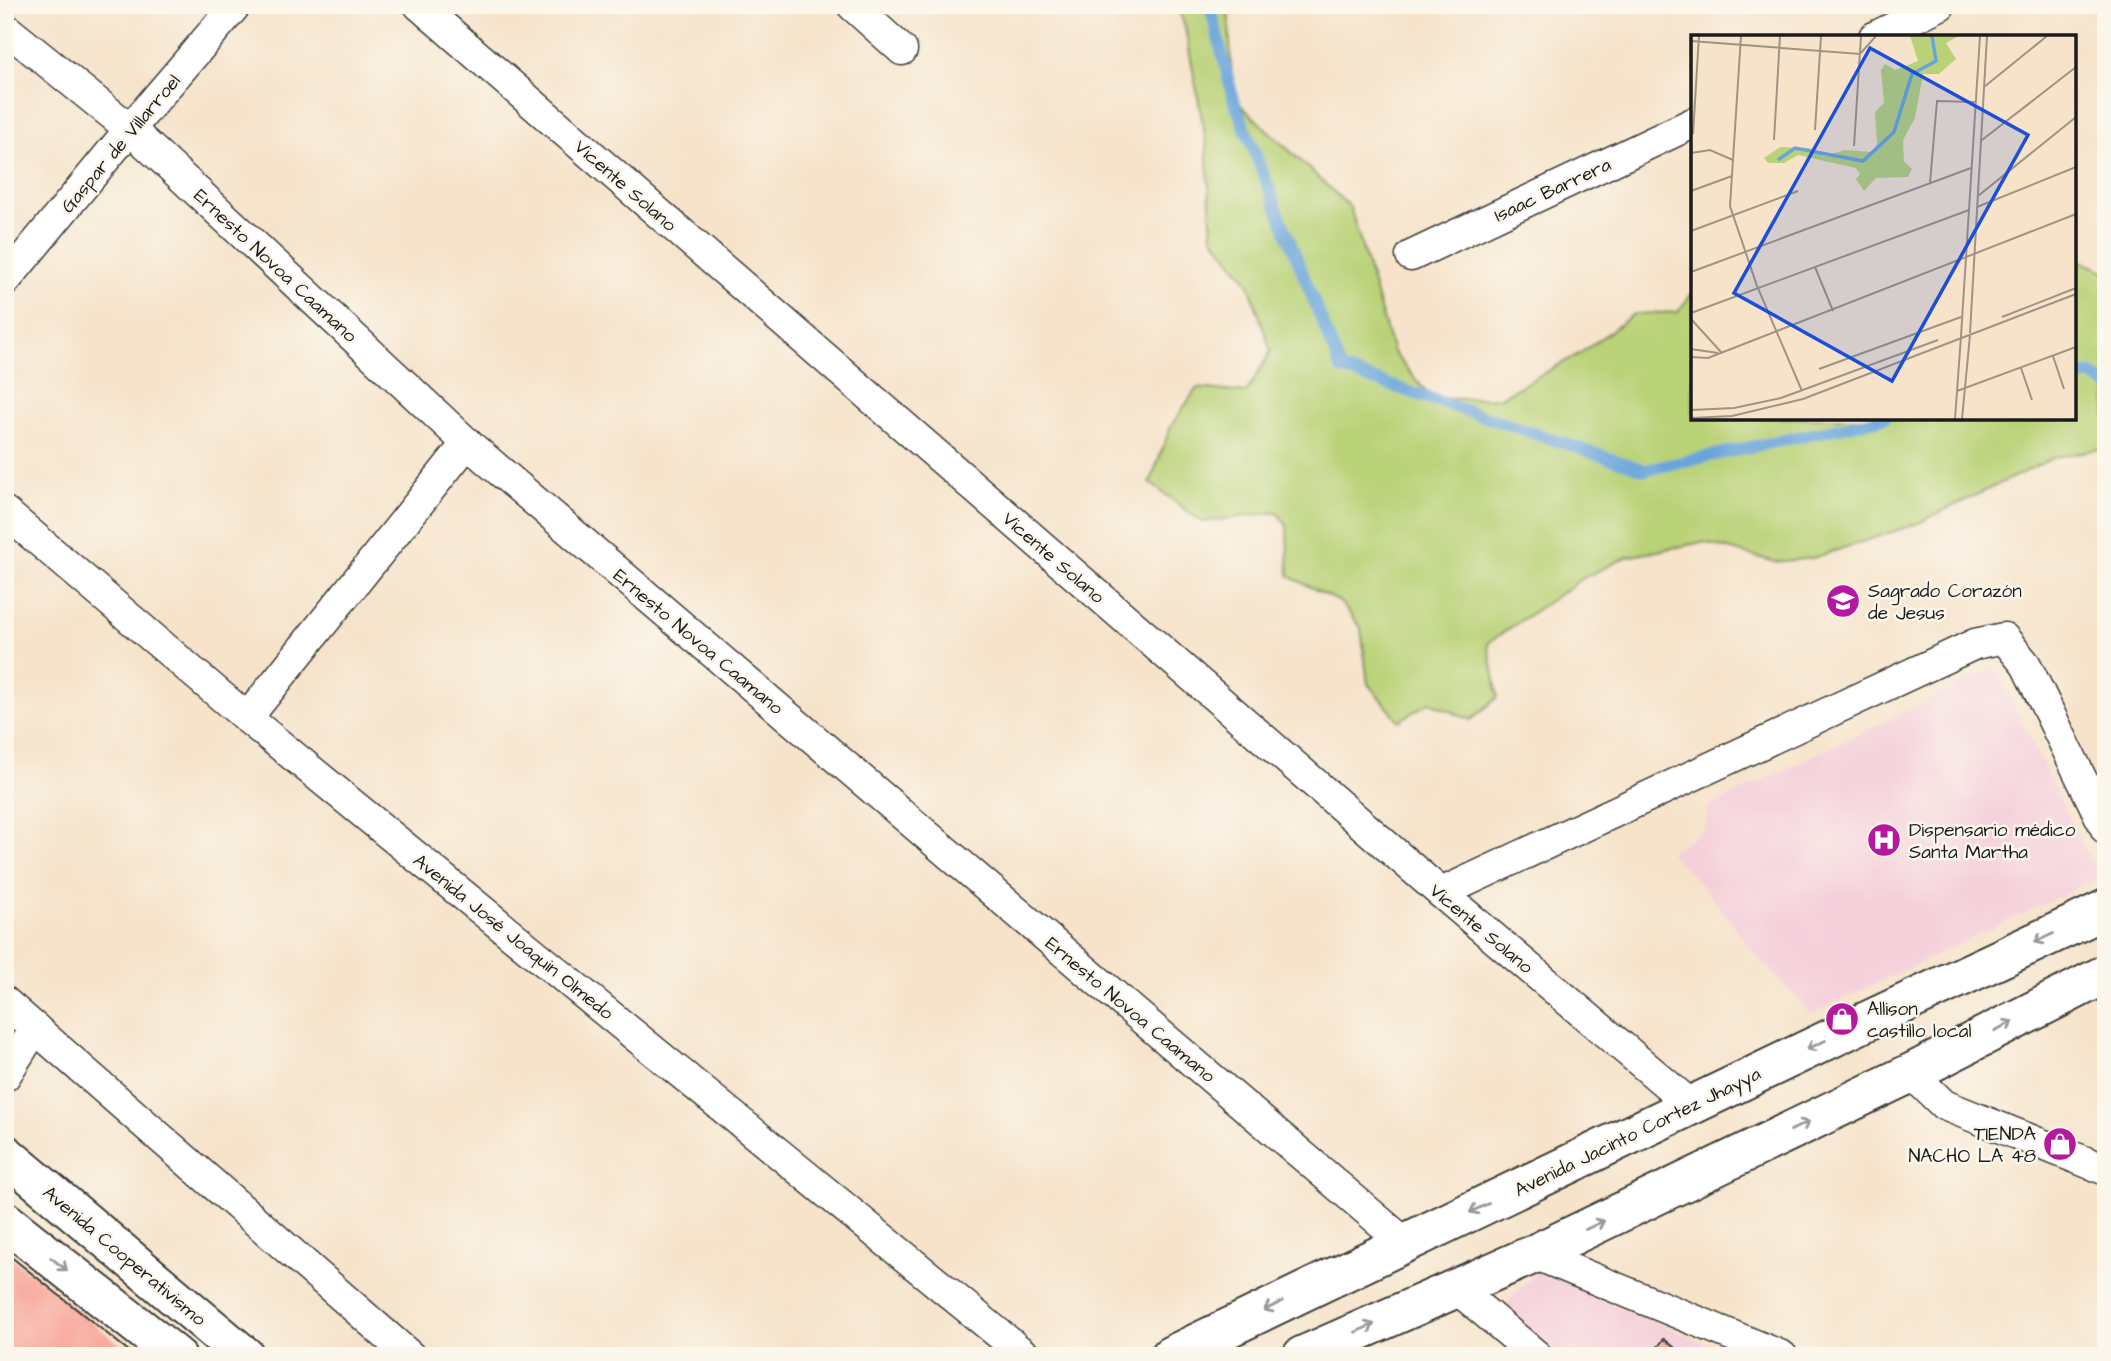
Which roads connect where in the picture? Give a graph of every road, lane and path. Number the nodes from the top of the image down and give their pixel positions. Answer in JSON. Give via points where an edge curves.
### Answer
{"nodes":[{"id":1,"x":236,"y":5,"type":"edge"},
{"id":2,"x":419,"y":5,"type":"edge"},
{"id":3,"x":852,"y":5,"type":"edge"},
{"id":4,"x":1940,"y":5,"type":"edge"},
{"id":5,"x":5,"y":28,"type":"edge"},
{"id":6,"x":1878,"y":35,"type":"edge"},
{"id":7,"x":902,"y":50,"type":"dead end"},
{"id":8,"x":1691,"y":124,"type":"edge"},
{"id":9,"x":130,"y":128,"type":"junction"},
{"id":10,"x":1411,"y":256,"type":"dead end"},
{"id":11,"x":5,"y":281,"type":"edge"},
{"id":12,"x":467,"y":443,"type":"junction"},
{"id":13,"x":5,"y":512,"type":"edge"},
{"id":14,"x":247,"y":718,"type":"junction"},
{"id":15,"x":2106,"y":829,"type":"edge"},
{"id":16,"x":1441,"y":893,"type":"junction"},
{"id":17,"x":2106,"y":909,"type":"edge"},
{"id":18,"x":2106,"y":974,"type":"edge"},
{"id":19,"x":5,"y":1002,"type":"edge"},
{"id":20,"x":35,"y":1028,"type":"junction"},
{"id":21,"x":1911,"y":1073,"type":"junction"},
{"id":22,"x":5,"y":1076,"type":"edge"},
{"id":23,"x":1691,"y":1105,"type":"junction"},
{"id":24,"x":5,"y":1154,"type":"edge"},
{"id":25,"x":2106,"y":1170,"type":"edge"},
{"id":26,"x":5,"y":1221,"type":"edge"},
{"id":27,"x":1405,"y":1242,"type":"junction"},
{"id":28,"x":1534,"y":1254,"type":"junction"},
{"id":29,"x":1456,"y":1288,"type":"junction"},
{"id":30,"x":176,"y":1356,"type":"edge"},
{"id":31,"x":245,"y":1356,"type":"edge"},
{"id":32,"x":410,"y":1356,"type":"edge"},
{"id":33,"x":1027,"y":1356,"type":"edge"},
{"id":34,"x":1170,"y":1356,"type":"edge"},
{"id":35,"x":1302,"y":1356,"type":"edge"},
{"id":36,"x":1537,"y":1356,"type":"edge"},
{"id":37,"x":1782,"y":1356,"type":"edge"}],
"edges":[{"from":1,"to":9,"type":"street","name":"Gaspar de Villarroel"},
{"from":2,"to":16,"type":"street","name":"Vicente Solano"},
{"from":3,"to":7,"type":"street"},
{"from":4,"to":6,"type":"street"},
{"from":5,"to":9,"type":"street","name":"Ernesto Novoa Caamano"},
{"from":8,"to":10,"type":"street","name":"Isaac Barrera"},
{"from":9,"to":11,"type":"street","name":"Gaspar de Villarroel"},
{"from":9,"to":12,"type":"street","name":"Ernesto Novoa Caamano"},
{"from":12,"to":14,"type":"street"},
{"from":12,"to":27,"type":"street","name":"Ernesto Novoa Caamano"},
{"from":13,"to":14,"type":"street","name":"Avenida José Joaquin Olmedo"},
{"from":14,"to":33,"type":"street","name":"Avenida José Joaquin Olmedo"},
{"from":15,"to":16,"type":"street","via":[[2026,665],[2004,638],[1975,644]]},
{"from":16,"to":23,"type":"street","name":"Vicente Solano"},
{"from":17,"to":23,"type":"main road","name":"Avenida Jacinto Cortez Jhayya","one_way":true},
{"from":21,"to":18,"type":"main road","one_way":true},
{"from":19,"to":20,"type":"street"},
{"from":20,"to":22,"type":"street"},
{"from":20,"to":32,"type":"street"},
{"from":21,"to":25,"type":"street","via":[[1944,1105]]},
{"from":28,"to":21,"type":"main road","one_way":true},
{"from":23,"to":27,"type":"main road","name":"Avenida Jacinto Cortez Jhayya","one_way":true},
{"from":24,"to":31,"type":"main road","name":"Avenida Cooperativismo"},
{"from":26,"to":30,"type":"main road","one_way":true},
{"from":27,"to":34,"type":"main road","name":"Avenida Jacinto Cortez Jhayya","one_way":true},
{"from":28,"to":29,"type":"main road"},
{"from":28,"to":37,"type":"street"},
{"from":35,"to":29,"type":"main road","one_way":true},
{"from":29,"to":36,"type":"street"}]}
